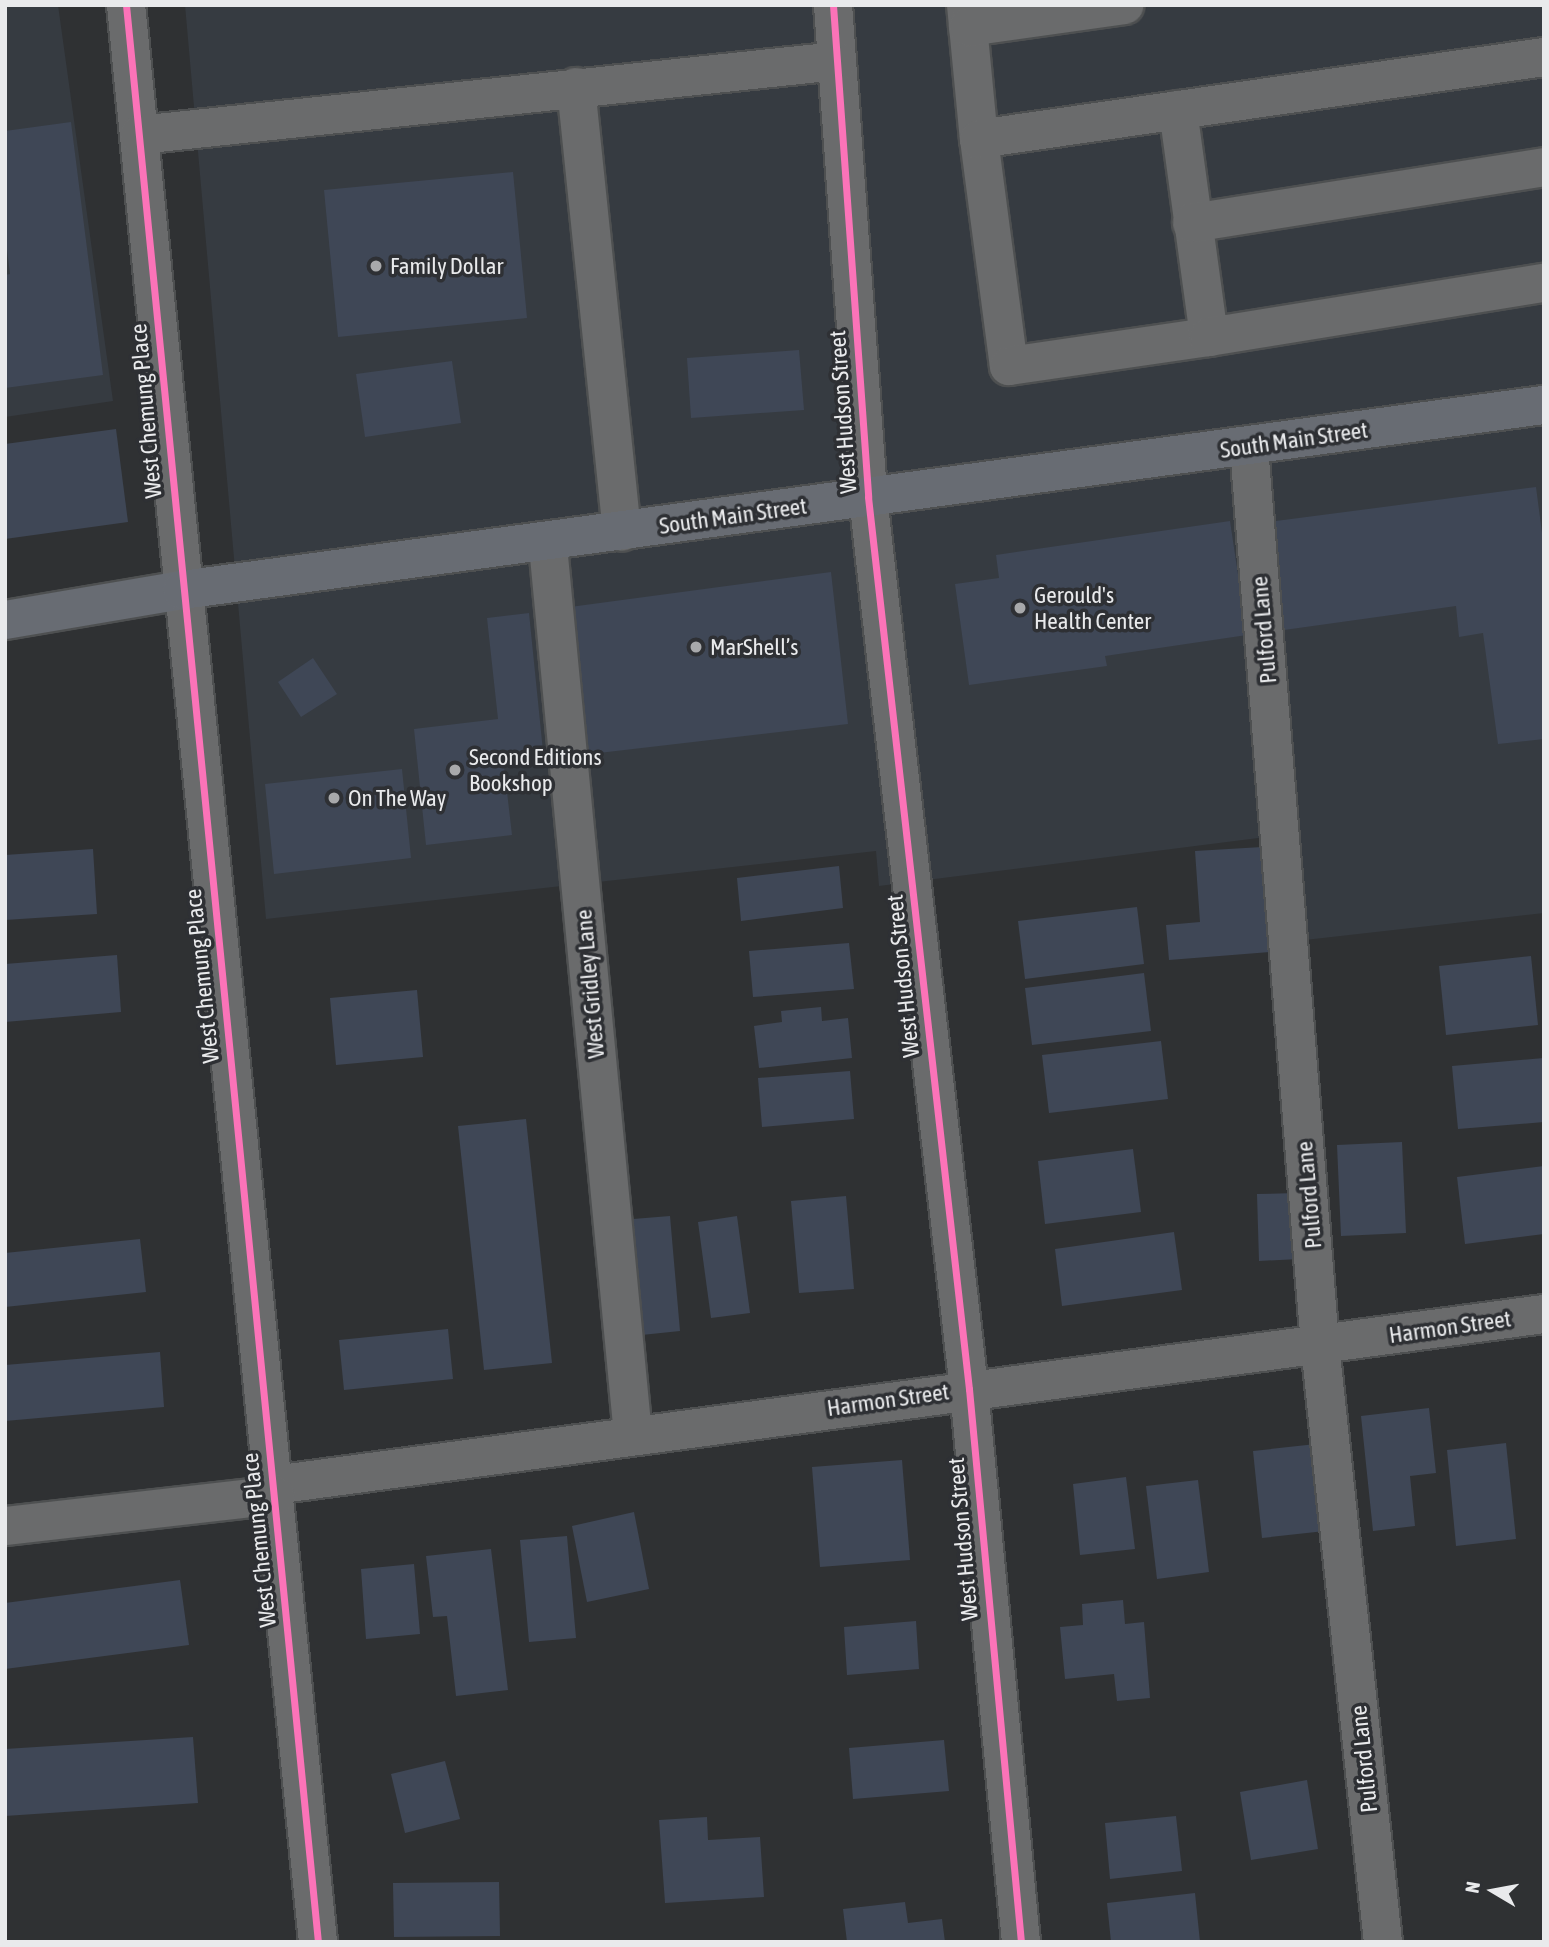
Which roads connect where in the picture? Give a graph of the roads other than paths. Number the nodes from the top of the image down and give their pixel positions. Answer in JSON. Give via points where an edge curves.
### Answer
{"nodes":[{"id":1,"x":126,"y":5,"type":"edge"},
{"id":2,"x":833,"y":5,"type":"edge"},
{"id":3,"x":1124,"y":5,"type":"edge"},
{"id":4,"x":967,"y":16,"type":"edge"},
{"id":5,"x":1544,"y":57,"type":"edge"},
{"id":6,"x":837,"y":61,"type":"junction"},
{"id":7,"x":576,"y":87,"type":"junction"},
{"id":8,"x":1178,"y":110,"type":"junction"},
{"id":9,"x":139,"y":135,"type":"junction"},
{"id":10,"x":979,"y":138,"type":"junction"},
{"id":11,"x":1544,"y":167,"type":"edge"},
{"id":12,"x":1192,"y":223,"type":"junction"},
{"id":13,"x":1544,"y":283,"type":"edge"},
{"id":14,"x":1209,"y":337,"type":"junction"},
{"id":15,"x":1544,"y":405,"type":"edge"},
{"id":16,"x":1249,"y":447,"type":"junction"},
{"id":17,"x":868,"y":497,"type":"junction"},
{"id":18,"x":622,"y":531,"type":"junction"},
{"id":19,"x":559,"y":540,"type":"junction"},
{"id":20,"x":182,"y":590,"type":"junction"},
{"id":21,"x":5,"y":620,"type":"edge"},
{"id":22,"x":1544,"y":1314,"type":"edge"},
{"id":23,"x":1321,"y":1345,"type":"junction"},
{"id":24,"x":969,"y":1389,"type":"junction"},
{"id":25,"x":633,"y":1435,"type":"junction"},
{"id":26,"x":274,"y":1490,"type":"junction"},
{"id":27,"x":5,"y":1526,"type":"edge"},
{"id":28,"x":318,"y":1942,"type":"edge"},
{"id":29,"x":1021,"y":1942,"type":"edge"},
{"id":30,"x":1383,"y":1942,"type":"edge"}],
"edges":[{"from":1,"to":9,"type":"street","name":"West Chemung Place"},
{"from":2,"to":6,"type":"street","name":"West Hudson Street"},
{"from":3,"to":4,"type":"street"},
{"from":4,"to":10,"type":"street"},
{"from":5,"to":8,"type":"street"},
{"from":6,"to":7,"type":"street"},
{"from":6,"to":17,"type":"street","name":"West Hudson Street"},
{"from":7,"to":9,"type":"street"},
{"from":7,"to":18,"type":"street"},
{"from":8,"to":10,"type":"street"},
{"from":8,"to":12,"type":"street"},
{"from":9,"to":20,"type":"street","name":"West Chemung Place"},
{"from":10,"to":14,"type":"street","via":[[1009,366]]},
{"from":11,"to":12,"type":"street"},
{"from":12,"to":14,"type":"street"},
{"from":13,"to":14,"type":"street"},
{"from":15,"to":16,"type":"main road","name":"South Main Street"},
{"from":16,"to":17,"type":"main road","name":"South Main Street"},
{"from":16,"to":23,"type":"street","name":"Pulford Lane"},
{"from":17,"to":18,"type":"main road","name":"South Main Street"},
{"from":17,"to":24,"type":"street","name":"West Hudson Street"},
{"from":18,"to":19,"type":"main road","name":"South Main Street"},
{"from":19,"to":20,"type":"main road","name":"South Main Street"},
{"from":19,"to":25,"type":"street","name":"West Gridley Lane","via":[[548,546]]},
{"from":20,"to":21,"type":"main road","name":"South Main Street"},
{"from":20,"to":26,"type":"street","name":"West Chemung Place"},
{"from":22,"to":23,"type":"street","name":"Harmon Street"},
{"from":23,"to":24,"type":"street","name":"Harmon Street"},
{"from":23,"to":30,"type":"street","name":"Pulford Lane"},
{"from":24,"to":25,"type":"street","name":"Harmon Street"},
{"from":24,"to":29,"type":"street","name":"West Hudson Street"},
{"from":25,"to":26,"type":"street","name":"Harmon Street"},
{"from":26,"to":27,"type":"street","name":"Harmon Street"},
{"from":26,"to":28,"type":"street","name":"West Chemung Place"}]}
